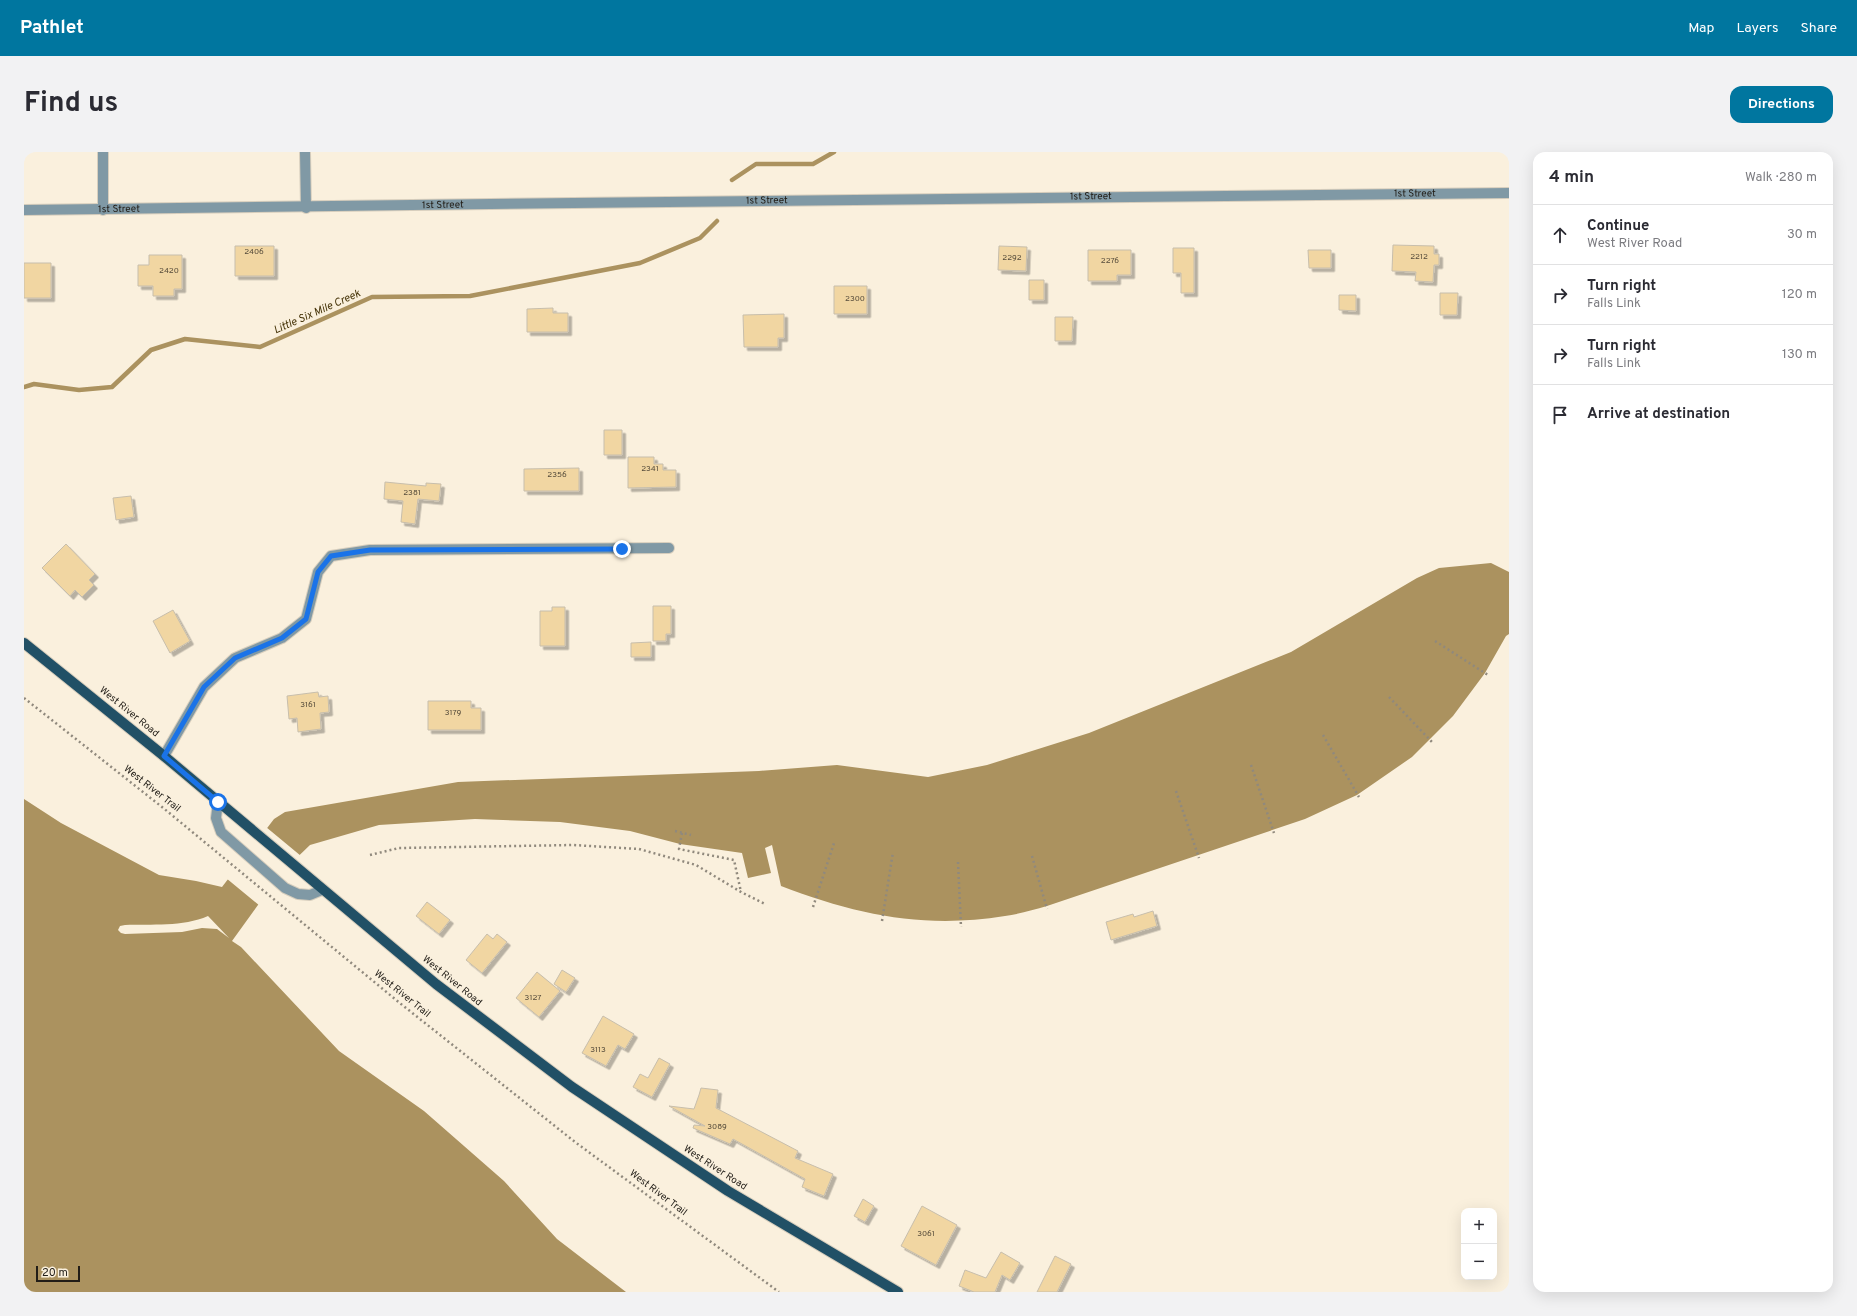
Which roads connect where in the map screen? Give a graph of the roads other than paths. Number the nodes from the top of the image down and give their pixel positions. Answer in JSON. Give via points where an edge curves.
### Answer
{"nodes":[{"id":1,"x":103,"y":152,"type":"edge"},
{"id":2,"x":305,"y":152,"type":"edge"},
{"id":3,"x":1509,"y":193,"type":"edge"},
{"id":4,"x":306,"y":208,"type":"junction"},
{"id":5,"x":24,"y":210,"type":"edge"},
{"id":6,"x":103,"y":210,"type":"junction"},
{"id":7,"x":668,"y":548,"type":"dead end"},
{"id":8,"x":24,"y":643,"type":"edge"},
{"id":9,"x":164,"y":756,"type":"junction"},
{"id":10,"x":218,"y":802,"type":"junction"},
{"id":11,"x":322,"y":890,"type":"junction"},
{"id":12,"x":898,"y":1292,"type":"edge"}],
"edges":[{"from":1,"to":6,"type":"street"},
{"from":2,"to":4,"type":"street"},
{"from":3,"to":4,"type":"street","name":"1st Street","via":[[829,198]]},
{"from":4,"to":6,"type":"street","name":"1st Street"},
{"from":5,"to":6,"type":"street","name":"1st Street"},
{"from":7,"to":9,"type":"street","via":[[370,550],[331,556],[318,572],[306,619],[282,638],[235,658],[204,687]]},
{"from":8,"to":9,"type":"main road","name":"West River Road"},
{"from":9,"to":10,"type":"main road","name":"West River Road"},
{"from":10,"to":11,"type":"main road","name":"West River Road"},
{"from":10,"to":11,"type":"street","via":[[216,818],[221,832],[285,888],[298,894],[310,895]]},
{"from":11,"to":12,"type":"main road","name":"West River Road","via":[[436,984],[572,1087],[728,1191]]}]}
